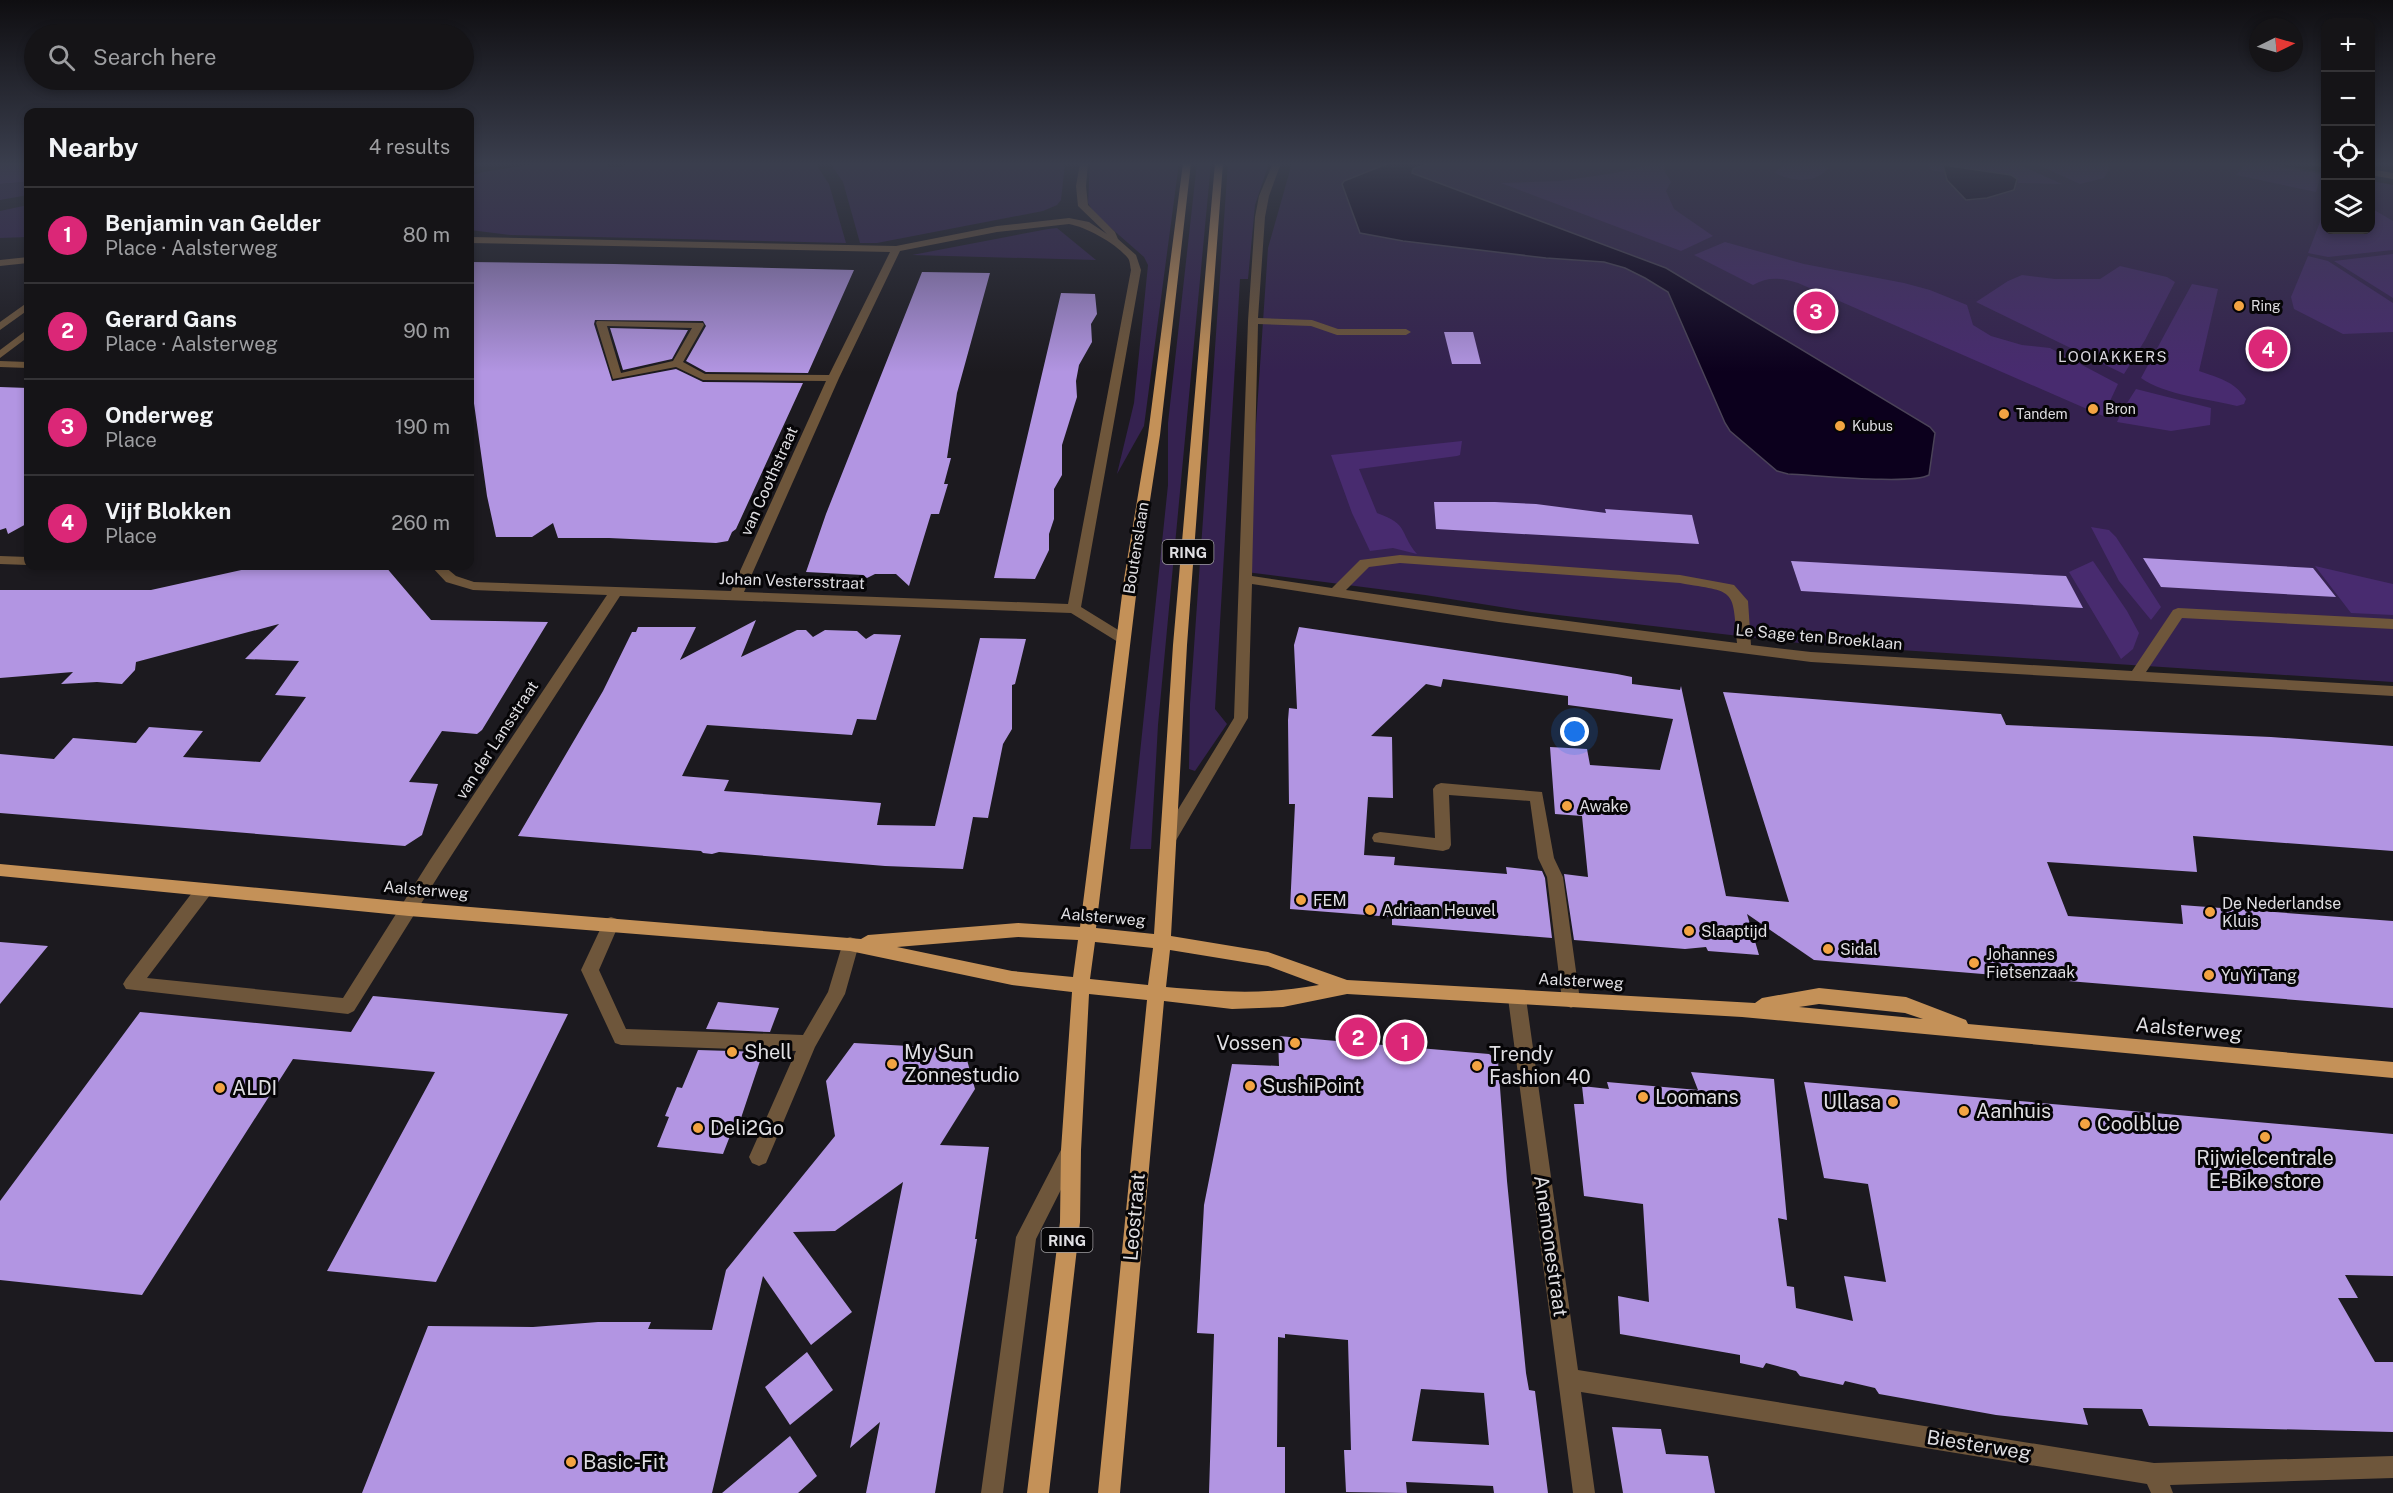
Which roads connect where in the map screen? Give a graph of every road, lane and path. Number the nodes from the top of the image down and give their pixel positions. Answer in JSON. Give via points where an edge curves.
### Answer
{"nodes":[{"id":1,"x":978,"y":233,"type":"edge"},
{"id":2,"x":1098,"y":233,"type":"edge"},
{"id":3,"x":1110,"y":233,"type":"edge"},
{"id":4,"x":1179,"y":233,"type":"edge"},
{"id":5,"x":1213,"y":233,"type":"edge"},
{"id":6,"x":1259,"y":233,"type":"edge"},
{"id":7,"x":474,"y":240,"type":"edge"},
{"id":8,"x":1113,"y":240,"type":"junction"},
{"id":9,"x":896,"y":249,"type":"junction"},
{"id":10,"x":24,"y":260,"type":"edge"},
{"id":11,"x":0,"y":263,"type":"edge"},
{"id":12,"x":24,"y":307,"type":"edge"},
{"id":13,"x":1253,"y":321,"type":"junction"},
{"id":14,"x":0,"y":327,"type":"edge"},
{"id":15,"x":1406,"y":332,"type":"dead end"},
{"id":16,"x":24,"y":335,"type":"edge"},
{"id":17,"x":0,"y":355,"type":"edge"},
{"id":18,"x":677,"y":363,"type":"junction"},
{"id":19,"x":0,"y":364,"type":"edge"},
{"id":20,"x":24,"y":364,"type":"edge"},
{"id":21,"x":833,"y":378,"type":"junction"},
{"id":22,"x":0,"y":560,"type":"edge"},
{"id":23,"x":24,"y":561,"type":"edge"},
{"id":24,"x":441,"y":570,"type":"edge"},
{"id":25,"x":1245,"y":579,"type":"junction"},
{"id":26,"x":616,"y":592,"type":"junction"},
{"id":27,"x":1335,"y":593,"type":"junction"},
{"id":28,"x":735,"y":597,"type":"junction"},
{"id":29,"x":1074,"y":609,"type":"junction"},
{"id":30,"x":2393,"y":624,"type":"edge"},
{"id":31,"x":1123,"y":639,"type":"junction"},
{"id":32,"x":1744,"y":649,"type":"junction"},
{"id":33,"x":2135,"y":677,"type":"junction"},
{"id":34,"x":2393,"y":691,"type":"edge"},
{"id":35,"x":1169,"y":838,"type":"junction"},
{"id":36,"x":1380,"y":838,"type":"dead end"},
{"id":37,"x":0,"y":870,"type":"edge"},
{"id":38,"x":204,"y":890,"type":"junction"},
{"id":39,"x":409,"y":909,"type":"junction"},
{"id":40,"x":611,"y":924,"type":"junction"},
{"id":41,"x":1087,"y":934,"type":"junction"},
{"id":42,"x":1162,"y":942,"type":"junction"},
{"id":43,"x":849,"y":944,"type":"junction"},
{"id":44,"x":1081,"y":986,"type":"junction"},
{"id":45,"x":1347,"y":987,"type":"junction"},
{"id":46,"x":1156,"y":993,"type":"junction"},
{"id":47,"x":1517,"y":998,"type":"junction"},
{"id":48,"x":1571,"y":1000,"type":"junction"},
{"id":49,"x":808,"y":1043,"type":"junction"},
{"id":50,"x":2393,"y":1070,"type":"edge"},
{"id":51,"x":1071,"y":1150,"type":"junction"},
{"id":52,"x":759,"y":1157,"type":"dead end"},
{"id":53,"x":1569,"y":1379,"type":"junction"},
{"id":54,"x":2393,"y":1467,"type":"edge"},
{"id":55,"x":2158,"y":1483,"type":"edge"},
{"id":56,"x":992,"y":1493,"type":"edge"},
{"id":57,"x":1038,"y":1493,"type":"edge"},
{"id":58,"x":1109,"y":1493,"type":"edge"},
{"id":59,"x":1584,"y":1493,"type":"edge"}],
"edges":[{"from":1,"to":9,"type":"street"},
{"from":2,"to":8,"type":"street"},
{"from":3,"to":8,"type":"street"},
{"from":4,"to":31,"type":"main road","name":"Boutenslaan","number":"RING","via":[[1154,435]]},
{"from":5,"to":35,"type":"main road","number":"RING","via":[[1180,645]]},
{"from":6,"to":13,"type":"street"},
{"from":7,"to":9,"type":"street"},
{"from":8,"to":29,"type":"street","via":[[1133,257],[1137,270]]},
{"from":9,"to":21,"type":"street","name":"van Coothstraat"},
{"from":10,"to":11,"type":"street"},
{"from":12,"to":14,"type":"street"},
{"from":13,"to":15,"type":"street","via":[[1312,323],[1337,332]]},
{"from":13,"to":25,"type":"street"},
{"from":16,"to":17,"type":"street"},
{"from":18,"to":18,"type":"street","via":[[699,325],[601,323],[617,377]]},
{"from":18,"to":21,"type":"street","via":[[703,377]]},
{"from":19,"to":20,"type":"street"},
{"from":21,"to":28,"type":"street","name":"van Coothstraat"},
{"from":22,"to":23,"type":"street"},
{"from":24,"to":26,"type":"street","name":"Johan Vestersstraat","via":[[451,579],[473,586]]},
{"from":25,"to":27,"type":"street","name":"Le Sage ten Broeklaan"},
{"from":25,"to":35,"type":"street","via":[[1241,718]]},
{"from":26,"to":28,"type":"street","name":"Johan Vestersstraat"},
{"from":26,"to":39,"type":"street","name":"van der Lansstraat"},
{"from":27,"to":32,"type":"street","name":"Le Sage ten Broeklaan"},
{"from":27,"to":32,"type":"street","via":[[1365,563],[1400,559],[1680,579],[1729,588],[1741,601]]},
{"from":28,"to":29,"type":"street","name":"Johan Vestersstraat"},
{"from":29,"to":31,"type":"street","name":"Johan Vestersstraat"},
{"from":30,"to":33,"type":"street","via":[[2178,613]]},
{"from":31,"to":41,"type":"main road","name":"Boutenslaan","number":"RING"},
{"from":32,"to":33,"type":"street","name":"Le Sage ten Broeklaan","via":[[1812,657]]},
{"from":33,"to":34,"type":"street","name":"Le Sage ten Broeklaan"},
{"from":35,"to":42,"type":"main road","number":"RING"},
{"from":36,"to":48,"type":"street","via":[[1443,845],[1441,789],[1537,796],[1546,858],[1555,876]]},
{"from":37,"to":38,"type":"main road","name":"Aalsterweg"},
{"from":38,"to":39,"type":"main road","name":"Aalsterweg"},
{"from":38,"to":39,"type":"street","name":"van der Lansstraat","via":[[132,984],[348,1006]]},
{"from":39,"to":40,"type":"main road","name":"Aalsterweg"},
{"from":40,"to":43,"type":"main road","name":"Aalsterweg"},
{"from":40,"to":49,"type":"street","via":[[590,970],[621,1037]]},
{"from":41,"to":42,"type":"main road","name":"Aalsterweg"},
{"from":41,"to":43,"type":"main road","name":"Aalsterweg","via":[[1018,930]]},
{"from":41,"to":44,"type":"main road","number":"RING"},
{"from":42,"to":45,"type":"main road","name":"Aalsterweg","via":[[1268,959]]},
{"from":42,"to":46,"type":"main road","name":"Leostraat","number":"RING"},
{"from":43,"to":44,"type":"main road","name":"Aalsterweg","via":[[1012,978]]},
{"from":43,"to":49,"type":"street","via":[[836,994]]},
{"from":44,"to":46,"type":"main road","name":"Aalsterweg"},
{"from":44,"to":51,"type":"main road","number":"RING"},
{"from":45,"to":46,"type":"main road","name":"Aalsterweg","via":[[1284,999],[1232,1001]]},
{"from":45,"to":47,"type":"main road","name":"Aalsterweg"},
{"from":46,"to":58,"type":"main road","name":"Leostraat","number":"RING"},
{"from":47,"to":48,"type":"main road","name":"Aalsterweg"},
{"from":47,"to":53,"type":"street","name":"Anemonestraat"},
{"from":48,"to":50,"type":"main road","name":"Aalsterweg","via":[[1742,1010]]},
{"from":49,"to":52,"type":"street"},
{"from":51,"to":56,"type":"street","via":[[1026,1237]]},
{"from":51,"to":57,"type":"main road","number":"RING","via":[[1070,1221]]},
{"from":53,"to":55,"type":"street","name":"Biesterweg"},
{"from":53,"to":59,"type":"street","name":"Anemonestraat"},
{"from":54,"to":55,"type":"street","name":"Biesterweg"}]}
